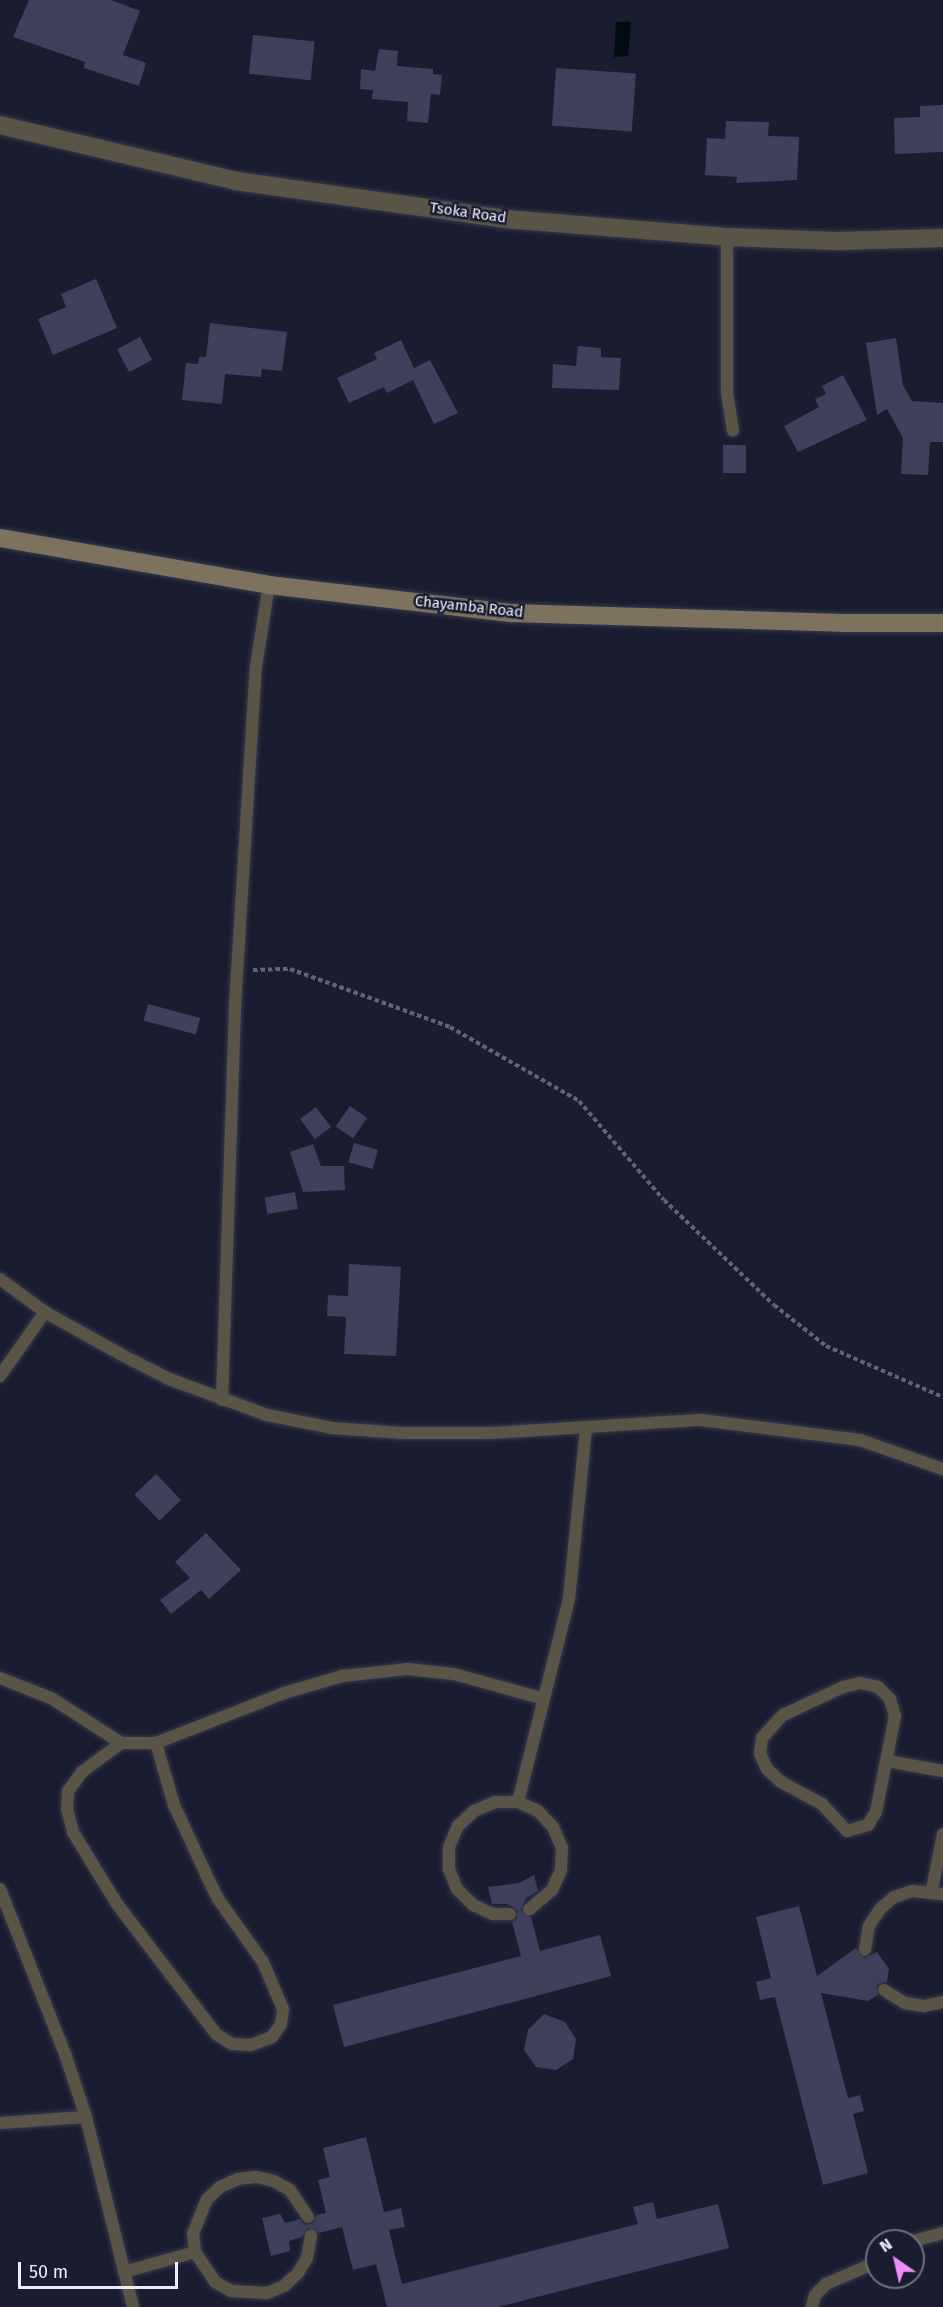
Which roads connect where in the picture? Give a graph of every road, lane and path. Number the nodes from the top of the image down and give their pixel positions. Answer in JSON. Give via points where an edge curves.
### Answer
{"nodes":[{"id":1,"x":0,"y":125,"type":"edge"},
{"id":2,"x":727,"y":237,"type":"junction"},
{"id":3,"x":943,"y":238,"type":"edge"},
{"id":4,"x":734,"y":431,"type":"dead end"},
{"id":5,"x":0,"y":538,"type":"edge"},
{"id":6,"x":269,"y":585,"type":"junction"},
{"id":7,"x":943,"y":623,"type":"edge"},
{"id":8,"x":237,"y":971,"type":"junction"},
{"id":9,"x":0,"y":1279,"type":"edge"},
{"id":10,"x":45,"y":1312,"type":"junction"},
{"id":11,"x":0,"y":1376,"type":"edge"},
{"id":12,"x":943,"y":1397,"type":"edge"},
{"id":13,"x":222,"y":1400,"type":"junction"},
{"id":14,"x":586,"y":1428,"type":"junction"},
{"id":15,"x":943,"y":1468,"type":"edge"},
{"id":16,"x":0,"y":1678,"type":"edge"},
{"id":17,"x":544,"y":1699,"type":"junction"},
{"id":18,"x":121,"y":1743,"type":"junction"},
{"id":19,"x":156,"y":1743,"type":"junction"},
{"id":20,"x":887,"y":1761,"type":"junction"},
{"id":21,"x":943,"y":1771,"type":"edge"},
{"id":22,"x":518,"y":1802,"type":"junction"},
{"id":23,"x":943,"y":1834,"type":"edge"},
{"id":24,"x":0,"y":1889,"type":"edge"},
{"id":25,"x":937,"y":1892,"type":"edge"},
{"id":26,"x":3,"y":1903,"type":"edge"},
{"id":27,"x":529,"y":1909,"type":"dead end"},
{"id":28,"x":510,"y":1914,"type":"dead end"},
{"id":29,"x":866,"y":1950,"type":"dead end"},
{"id":30,"x":884,"y":1990,"type":"dead end"},
{"id":31,"x":943,"y":2002,"type":"edge"},
{"id":32,"x":86,"y":2117,"type":"junction"},
{"id":33,"x":0,"y":2123,"type":"edge"},
{"id":34,"x":308,"y":2217,"type":"dead end"},
{"id":35,"x":943,"y":2233,"type":"edge"},
{"id":36,"x":311,"y":2235,"type":"dead end"},
{"id":37,"x":925,"y":2238,"type":"edge"},
{"id":38,"x":195,"y":2252,"type":"junction"},
{"id":39,"x":865,"y":2267,"type":"edge"},
{"id":40,"x":124,"y":2272,"type":"junction"},
{"id":41,"x":133,"y":2307,"type":"edge"},
{"id":42,"x":812,"y":2307,"type":"edge"}],
"edges":[{"from":1,"to":2,"type":"street","name":"Tsoka Road","via":[[236,181],[505,219]]},
{"from":2,"to":3,"type":"street","name":"Tsoka Road","via":[[837,241]]},
{"from":2,"to":4,"type":"lane","via":[[727,393]]},
{"from":5,"to":6,"type":"main road","name":"Chayamba Road"},
{"from":6,"to":7,"type":"main road","name":"Chayamba Road","via":[[510,612],[773,622]]},
{"from":6,"to":8,"type":"lane","via":[[256,666]]},
{"from":8,"to":12,"type":"path","via":[[290,969],[440,1023],[579,1101],[664,1200],[774,1305],[826,1346]]},
{"from":8,"to":13,"type":"lane"},
{"from":9,"to":10,"type":"lane"},
{"from":10,"to":11,"type":"lane"},
{"from":10,"to":13,"type":"lane","via":[[169,1379]]},
{"from":13,"to":14,"type":"lane","via":[[267,1415],[332,1428],[481,1433]]},
{"from":14,"to":15,"type":"lane","via":[[701,1420],[860,1440]]},
{"from":14,"to":17,"type":"lane","via":[[569,1599]]},
{"from":16,"to":18,"type":"lane","via":[[51,1698]]},
{"from":17,"to":19,"type":"lane","via":[[454,1674],[407,1670],[342,1676],[284,1693]]},
{"from":17,"to":22,"type":"lane"},
{"from":18,"to":19,"type":"lane"},
{"from":18,"to":19,"type":"lane","via":[[82,1772],[68,1791],[67,1809],[73,1832],[117,1904],[216,2034],[232,2044],[251,2045],[272,2037],[281,2024],[283,2008],[263,1962],[218,1899],[206,1874],[174,1805]]},
{"from":20,"to":20,"type":"lane","via":[[876,1812],[868,1825],[847,1831],[822,1804],[781,1782],[767,1769],[760,1753],[762,1738],[783,1715],[861,1683],[878,1687],[890,1699],[895,1716]]},
{"from":20,"to":21,"type":"lane"},
{"from":22,"to":27,"type":"lane","via":[[546,1819],[562,1848],[561,1870],[552,1890]]},
{"from":22,"to":28,"type":"lane","via":[[495,1802],[474,1811],[459,1826],[449,1847],[449,1869],[457,1889],[473,1905],[493,1914]]},
{"from":23,"to":25,"type":"lane"},
{"from":24,"to":26,"type":"lane"},
{"from":25,"to":29,"type":"lane","via":[[903,1894],[880,1909],[869,1926]]},
{"from":26,"to":32,"type":"lane","via":[[37,1978]]},
{"from":30,"to":31,"type":"lane","via":[[905,2003],[924,2006]]},
{"from":32,"to":33,"type":"lane"},
{"from":32,"to":40,"type":"lane"},
{"from":34,"to":38,"type":"lane","via":[[290,2190],[274,2181],[237,2179],[220,2187],[202,2207],[193,2233]]},
{"from":35,"to":37,"type":"lane"},
{"from":36,"to":38,"type":"lane","via":[[308,2258],[298,2273],[284,2286],[267,2293],[231,2292],[209,2275]]},
{"from":38,"to":40,"type":"lane"},
{"from":39,"to":42,"type":"lane","via":[[826,2284],[815,2295]]},
{"from":40,"to":41,"type":"lane"}]}
